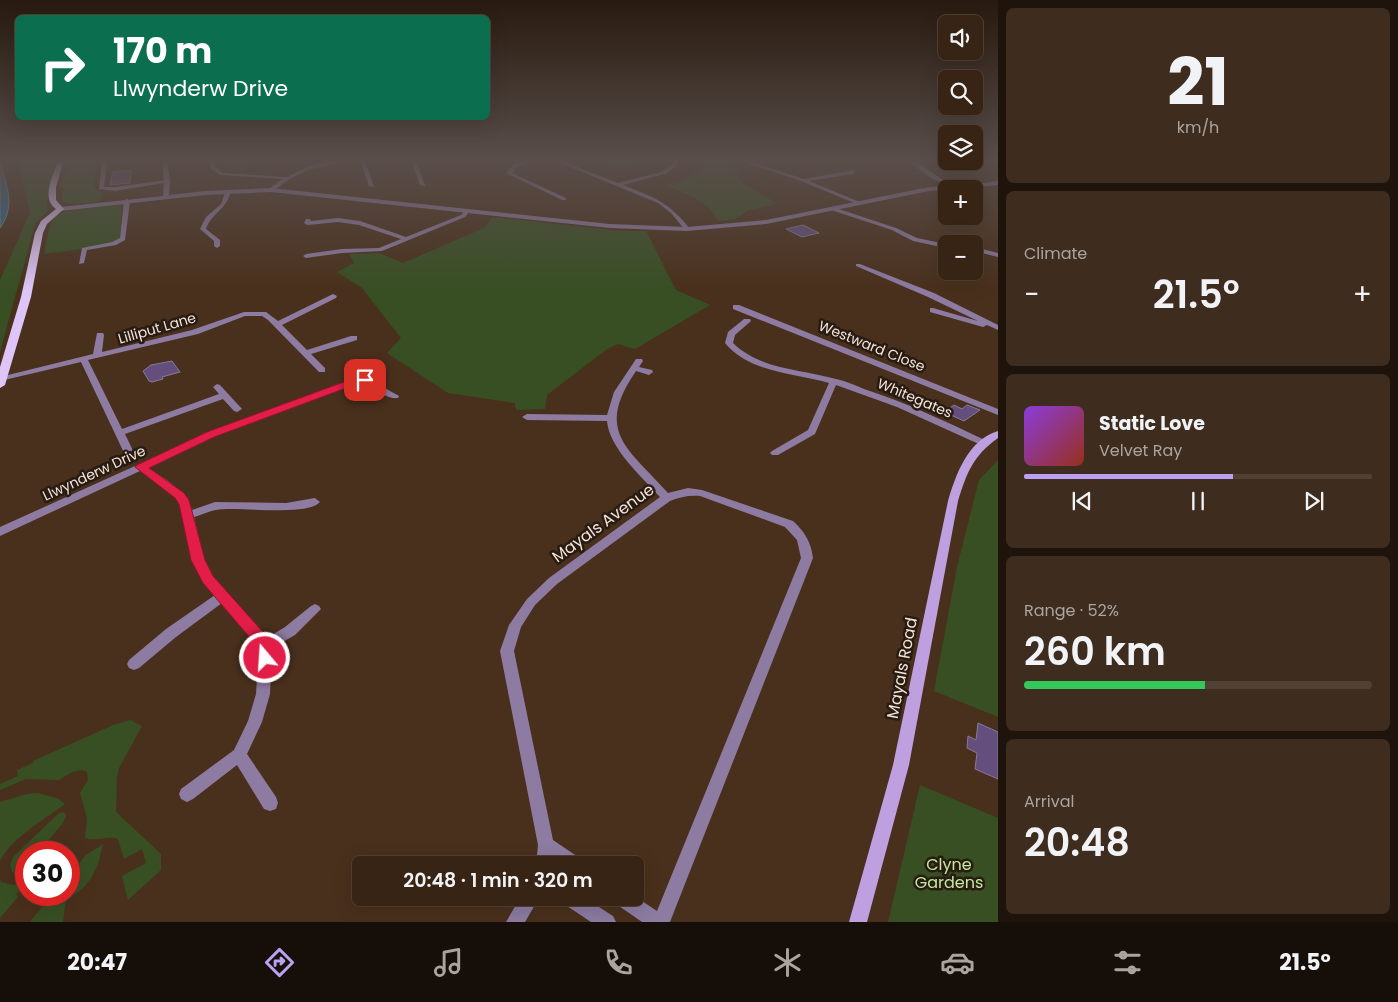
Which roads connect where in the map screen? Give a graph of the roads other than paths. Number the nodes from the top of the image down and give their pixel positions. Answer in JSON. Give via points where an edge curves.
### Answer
{"nodes":[{"id":1,"x":53,"y":203,"type":"edge"},
{"id":2,"x":110,"y":203,"type":"edge"},
{"id":3,"x":127,"y":203,"type":"edge"},
{"id":4,"x":225,"y":203,"type":"edge"},
{"id":5,"x":386,"y":203,"type":"edge"},
{"id":6,"x":659,"y":203,"type":"edge"},
{"id":7,"x":859,"y":203,"type":"edge"},
{"id":8,"x":833,"y":208,"type":"junction"},
{"id":9,"x":60,"y":209,"type":"junction"},
{"id":10,"x":466,"y":212,"type":"junction"},
{"id":11,"x":308,"y":220,"type":"dead end"},
{"id":12,"x":687,"y":229,"type":"junction"},
{"id":13,"x":406,"y":240,"type":"junction"},
{"id":14,"x":938,"y":244,"type":"edge"},
{"id":15,"x":217,"y":246,"type":"dead end"},
{"id":16,"x":983,"y":251,"type":"edge"},
{"id":17,"x":998,"y":255,"type":"edge"},
{"id":18,"x":306,"y":256,"type":"dead end"},
{"id":19,"x":81,"y":263,"type":"dead end"},
{"id":20,"x":858,"y":265,"type":"dead end"},
{"id":21,"x":333,"y":296,"type":"dead end"},
{"id":22,"x":946,"y":302,"type":"junction"},
{"id":23,"x":736,"y":307,"type":"dead end"},
{"id":24,"x":933,"y":310,"type":"junction"},
{"id":25,"x":923,"y":314,"type":"dead end"},
{"id":26,"x":730,"y":320,"type":"dead end"},
{"id":27,"x":277,"y":324,"type":"junction"},
{"id":28,"x":998,"y":328,"type":"edge"},
{"id":29,"x":100,"y":335,"type":"dead end"},
{"id":30,"x":354,"y":338,"type":"dead end"},
{"id":31,"x":305,"y":353,"type":"junction"},
{"id":32,"x":98,"y":357,"type":"junction"},
{"id":33,"x":84,"y":360,"type":"junction"},
{"id":34,"x":322,"y":370,"type":"dead end"},
{"id":35,"x":649,"y":372,"type":"dead end"},
{"id":36,"x":1,"y":382,"type":"edge"},
{"id":37,"x":834,"y":382,"type":"junction"},
{"id":38,"x":217,"y":387,"type":"dead end"},
{"id":39,"x":224,"y":395,"type":"junction"},
{"id":40,"x":395,"y":396,"type":"dead end"},
{"id":41,"x":237,"y":409,"type":"dead end"},
{"id":42,"x":998,"y":412,"type":"edge"},
{"id":43,"x":527,"y":417,"type":"dead end"},
{"id":44,"x":611,"y":418,"type":"junction"},
{"id":45,"x":120,"y":433,"type":"junction"},
{"id":46,"x":998,"y":434,"type":"edge"},
{"id":47,"x":984,"y":443,"type":"junction"},
{"id":48,"x":775,"y":453,"type":"dead end"},
{"id":49,"x":131,"y":457,"type":"dead end"},
{"id":50,"x":141,"y":467,"type":"junction"},
{"id":51,"x":666,"y":498,"type":"junction"},
{"id":52,"x":315,"y":502,"type":"dead end"},
{"id":53,"x":188,"y":515,"type":"junction"},
{"id":54,"x":0,"y":532,"type":"edge"},
{"id":55,"x":222,"y":596,"type":"junction"},
{"id":56,"x":315,"y":609,"type":"dead end"},
{"id":57,"x":266,"y":645,"type":"junction"},
{"id":58,"x":134,"y":664,"type":"dead end"},
{"id":59,"x":239,"y":755,"type":"junction"},
{"id":60,"x":187,"y":794,"type":"dead end"},
{"id":61,"x":270,"y":803,"type":"dead end"},
{"id":62,"x":546,"y":845,"type":"junction"},
{"id":63,"x":545,"y":856,"type":"edge"},
{"id":64,"x":562,"y":856,"type":"edge"},
{"id":65,"x":525,"y":906,"type":"edge"},
{"id":66,"x":582,"y":906,"type":"edge"},
{"id":67,"x":634,"y":906,"type":"edge"},
{"id":68,"x":515,"y":922,"type":"edge"},
{"id":69,"x":607,"y":922,"type":"edge"},
{"id":70,"x":657,"y":922,"type":"edge"},
{"id":71,"x":661,"y":922,"type":"edge"},
{"id":72,"x":858,"y":922,"type":"edge"}],
"edges":[{"from":1,"to":9,"type":"main road"},
{"from":2,"to":9,"type":"street"},
{"from":3,"to":19,"type":"street","via":[[122,241],[80,249]]},
{"from":4,"to":15,"type":"street","via":[[206,219],[203,229],[217,240]]},
{"from":5,"to":10,"type":"street"},
{"from":6,"to":12,"type":"street","via":[[668,207]]},
{"from":7,"to":8,"type":"street"},
{"from":8,"to":12,"type":"street","via":[[764,222]]},
{"from":8,"to":14,"type":"street","via":[[894,229],[915,240]]},
{"from":9,"to":36,"type":"main road","via":[[44,223],[39,233],[26,297]]},
{"from":10,"to":12,"type":"street","via":[[610,226]]},
{"from":10,"to":13,"type":"street"},
{"from":11,"to":13,"type":"street","via":[[307,223],[338,220],[360,223]]},
{"from":13,"to":18,"type":"street","via":[[380,250]]},
{"from":16,"to":17,"type":"street"},
{"from":20,"to":22,"type":"street"},
{"from":21,"to":27,"type":"street"},
{"from":22,"to":24,"type":"street"},
{"from":22,"to":28,"type":"street"},
{"from":23,"to":42,"type":"street","name":"Westward Close"},
{"from":24,"to":25,"type":"street"},
{"from":24,"to":28,"type":"street"},
{"from":26,"to":37,"type":"street","name":"Whitegates","via":[[744,323],[732,334],[729,343],[746,358],[762,365]]},
{"from":27,"to":31,"type":"street","name":"Lilliput Lane"},
{"from":27,"to":32,"type":"street","name":"Lilliput Lane","via":[[263,314],[244,314],[195,332]]},
{"from":29,"to":32,"type":"street"},
{"from":30,"to":31,"type":"street"},
{"from":31,"to":34,"type":"street","name":"Lilliput Lane"},
{"from":32,"to":33,"type":"street","name":"Lilliput Lane"},
{"from":33,"to":36,"type":"street","name":"Lilliput Lane"},
{"from":33,"to":45,"type":"street"},
{"from":35,"to":44,"type":"street","via":[[637,364],[618,396]]},
{"from":37,"to":47,"type":"street","name":"Whitegates","via":[[900,404]]},
{"from":37,"to":48,"type":"street","via":[[812,432]]},
{"from":38,"to":39,"type":"street"},
{"from":39,"to":41,"type":"street"},
{"from":39,"to":45,"type":"street"},
{"from":40,"to":50,"type":"street","name":"Llwynderw Drive","via":[[365,380],[356,381],[210,435]]},
{"from":43,"to":44,"type":"street"},
{"from":44,"to":51,"type":"street","via":[[612,429],[620,443]]},
{"from":45,"to":49,"type":"street"},
{"from":46,"to":47,"type":"main road","name":"Mayals Road"},
{"from":47,"to":72,"type":"main road","name":"Mayals Road","via":[[972,454],[962,472],[953,501],[901,765]]},
{"from":50,"to":53,"type":"street","via":[[179,495]]},
{"from":50,"to":54,"type":"street","name":"Llwynderw Drive"},
{"from":51,"to":62,"type":"street","name":"Mayals Avenue","via":[[553,581],[531,602],[515,625],[507,651]]},
{"from":51,"to":71,"type":"street","name":"Mayals Avenue","via":[[696,492],[789,524],[807,544],[807,558]]},
{"from":52,"to":53,"type":"street","via":[[286,507],[215,506]]},
{"from":53,"to":55,"type":"street","via":[[198,560]]},
{"from":55,"to":57,"type":"street"},
{"from":55,"to":58,"type":"street"},
{"from":56,"to":57,"type":"street","via":[[290,631]]},
{"from":57,"to":59,"type":"street","via":[[263,694],[255,722]]},
{"from":59,"to":60,"type":"street"},
{"from":59,"to":61,"type":"street"},
{"from":62,"to":63,"type":"street","name":"Mayals Avenue"},
{"from":62,"to":64,"type":"street"},
{"from":65,"to":68,"type":"street"},
{"from":66,"to":69,"type":"street"},
{"from":67,"to":70,"type":"street"}]}
